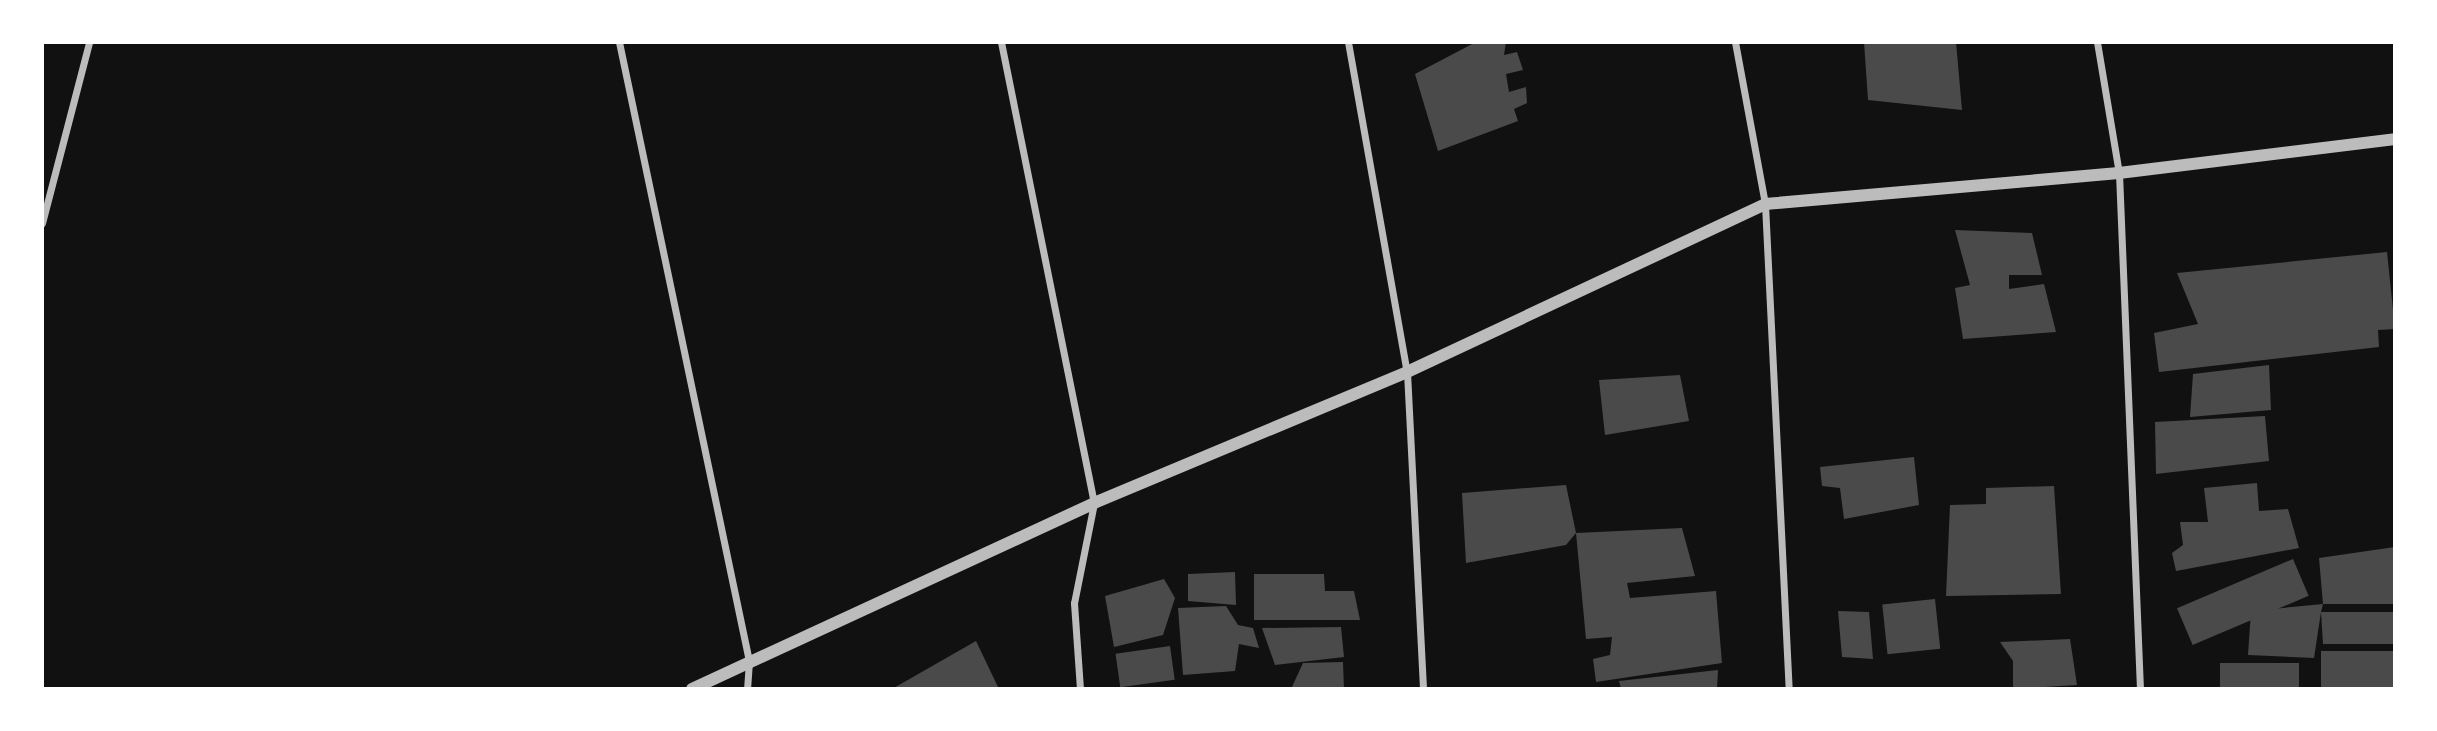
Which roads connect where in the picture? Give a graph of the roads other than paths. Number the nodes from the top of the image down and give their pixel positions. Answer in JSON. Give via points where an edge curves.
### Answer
{"nodes":[{"id":1,"x":89,"y":42,"type":"edge"},
{"id":2,"x":619,"y":42,"type":"edge"},
{"id":3,"x":1000,"y":42,"type":"edge"},
{"id":4,"x":1348,"y":42,"type":"edge"},
{"id":5,"x":1735,"y":42,"type":"edge"},
{"id":6,"x":2097,"y":42,"type":"edge"},
{"id":7,"x":2395,"y":139,"type":"edge"},
{"id":8,"x":2119,"y":173,"type":"junction"},
{"id":9,"x":1765,"y":204,"type":"junction"},
{"id":10,"x":42,"y":223,"type":"edge"},
{"id":11,"x":1406,"y":372,"type":"junction"},
{"id":12,"x":1094,"y":503,"type":"junction"},
{"id":13,"x":749,"y":661,"type":"junction"},
{"id":14,"x":692,"y":689,"type":"edge"},
{"id":15,"x":747,"y":689,"type":"edge"},
{"id":16,"x":1080,"y":689,"type":"edge"},
{"id":17,"x":1423,"y":689,"type":"edge"},
{"id":18,"x":1789,"y":689,"type":"edge"},
{"id":19,"x":2140,"y":689,"type":"edge"}],
"edges":[{"from":1,"to":10,"type":"street"},
{"from":2,"to":13,"type":"street"},
{"from":3,"to":12,"type":"street"},
{"from":4,"to":11,"type":"street"},
{"from":5,"to":9,"type":"street"},
{"from":6,"to":8,"type":"street"},
{"from":7,"to":8,"type":"street"},
{"from":8,"to":9,"type":"street"},
{"from":8,"to":19,"type":"street"},
{"from":9,"to":11,"type":"street"},
{"from":9,"to":18,"type":"street"},
{"from":11,"to":12,"type":"street"},
{"from":11,"to":17,"type":"street"},
{"from":12,"to":13,"type":"street"},
{"from":12,"to":16,"type":"street","via":[[1074,603]]},
{"from":13,"to":14,"type":"street"},
{"from":13,"to":15,"type":"street"}]}
